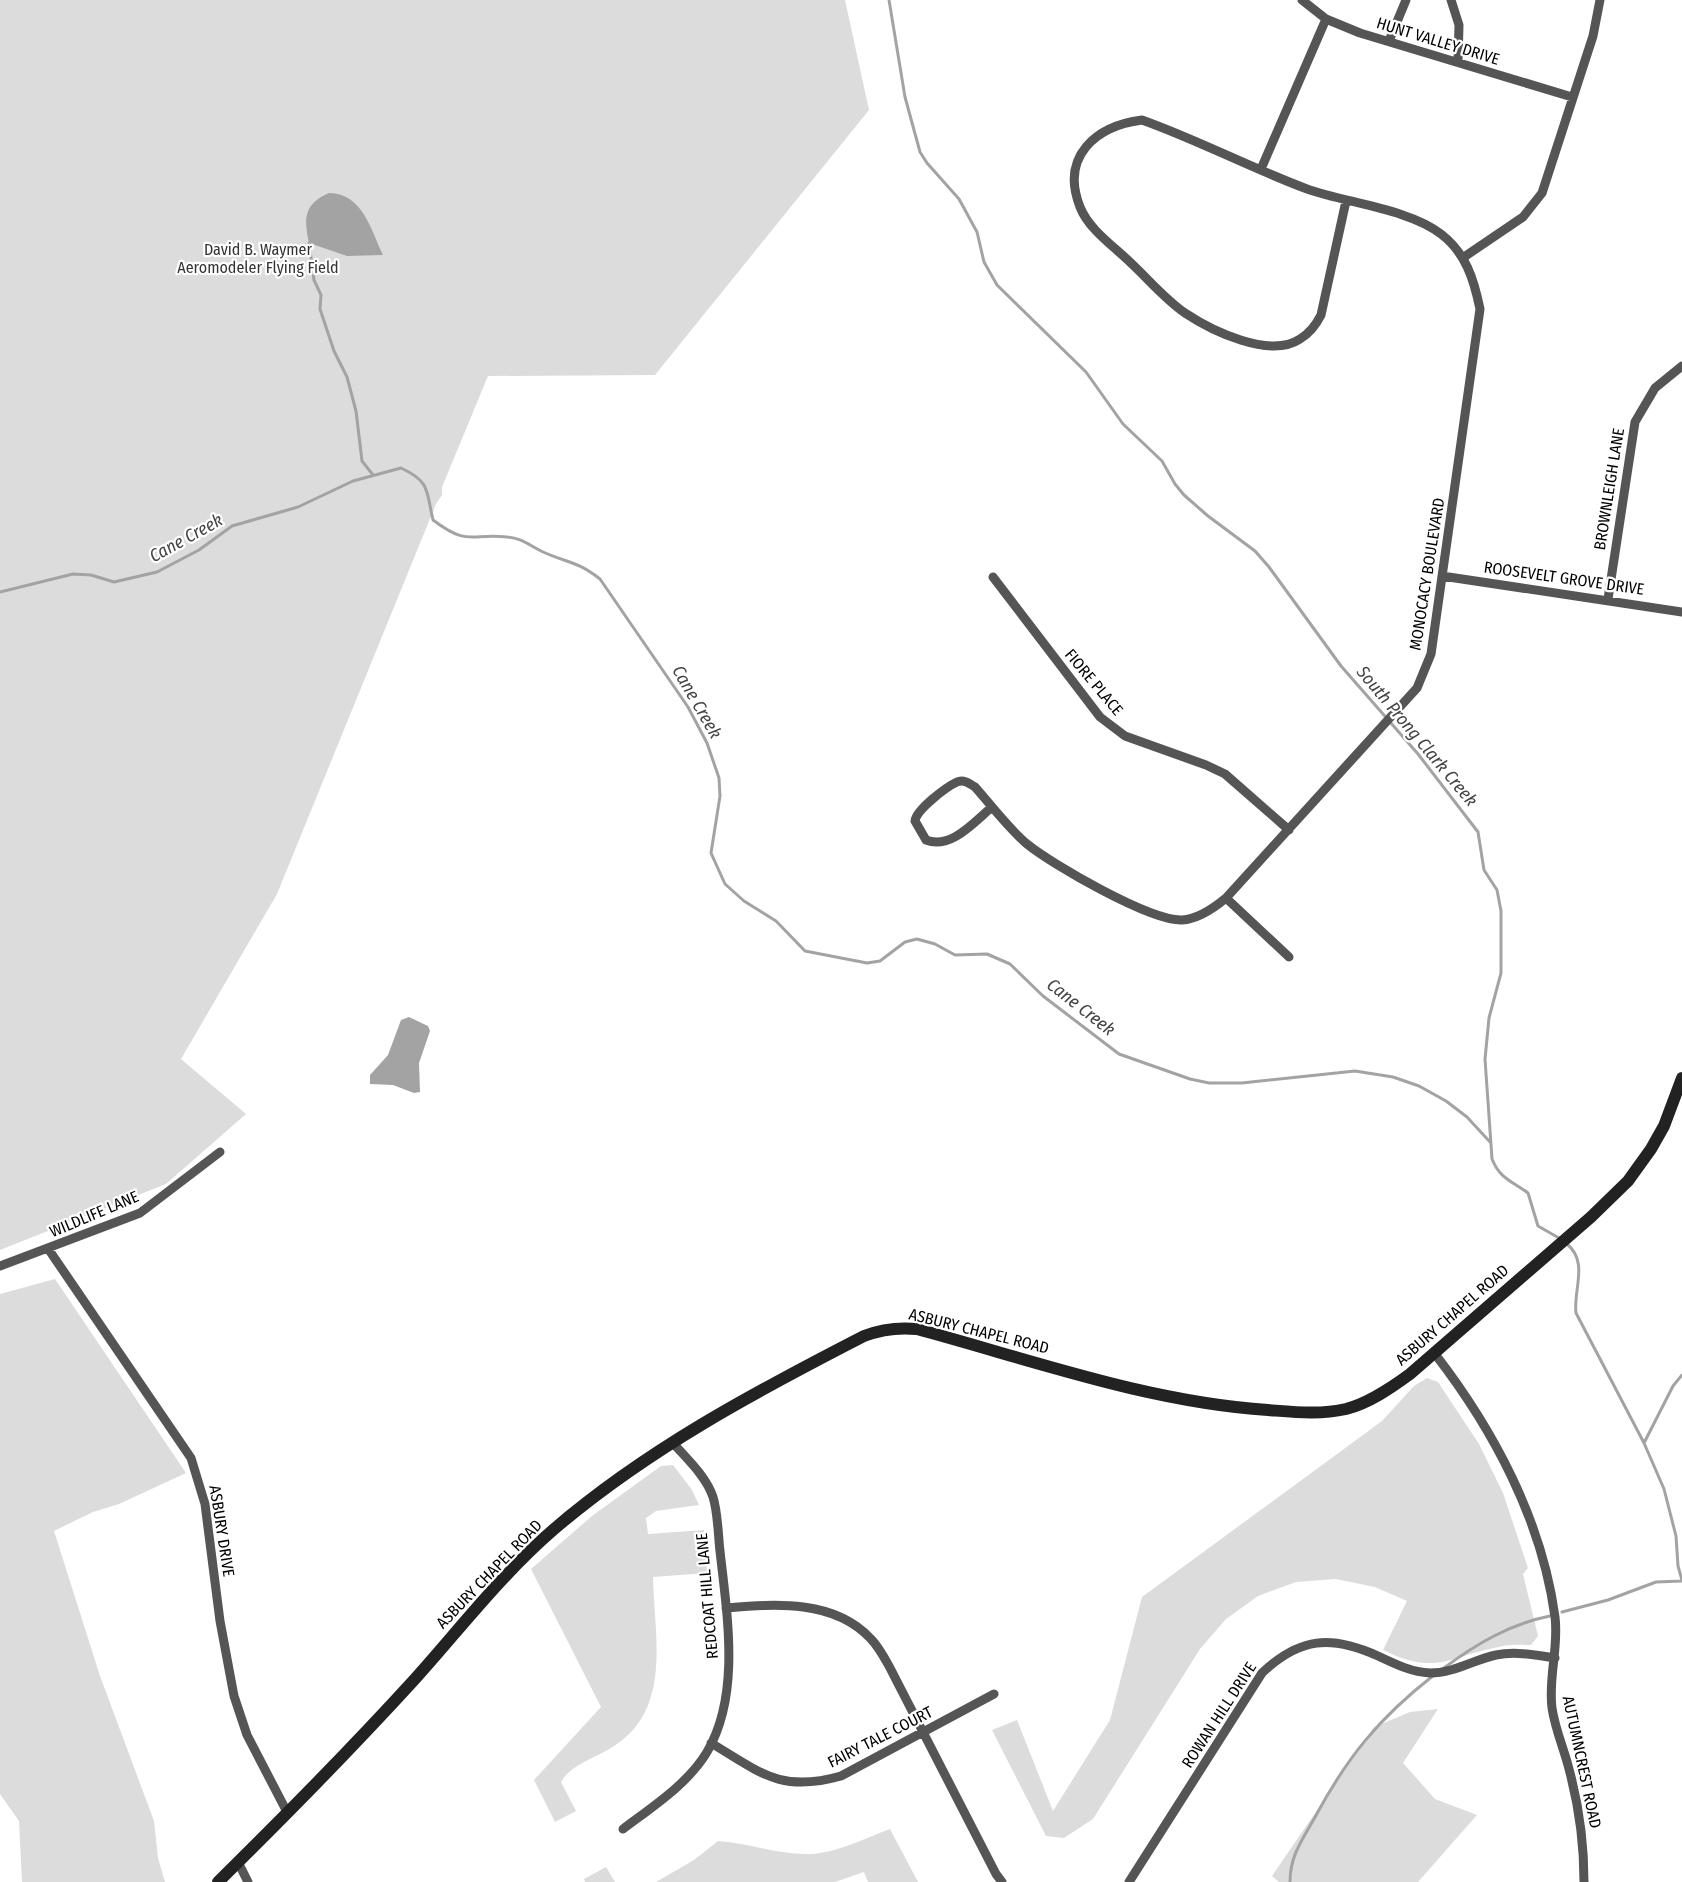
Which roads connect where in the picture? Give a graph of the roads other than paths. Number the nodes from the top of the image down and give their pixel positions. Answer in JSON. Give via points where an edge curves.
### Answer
{"nodes":[{"id":1,"x":1302,"y":0,"type":"edge"},
{"id":2,"x":1406,"y":0,"type":"edge"},
{"id":3,"x":1451,"y":0,"type":"edge"},
{"id":4,"x":1600,"y":0,"type":"edge"},
{"id":5,"x":1326,"y":19,"type":"junction"},
{"id":6,"x":1389,"y":41,"type":"junction"},
{"id":7,"x":1458,"y":62,"type":"junction"},
{"id":8,"x":1572,"y":98,"type":"junction"},
{"id":9,"x":1262,"y":169,"type":"junction"},
{"id":10,"x":1346,"y":201,"type":"junction"},
{"id":11,"x":1464,"y":257,"type":"junction"},
{"id":12,"x":1682,"y":366,"type":"edge"},
{"id":13,"x":1442,"y":576,"type":"junction"},
{"id":14,"x":993,"y":577,"type":"dead end"},
{"id":15,"x":1608,"y":599,"type":"junction"},
{"id":16,"x":1682,"y":612,"type":"edge"},
{"id":17,"x":992,"y":807,"type":"junction"},
{"id":18,"x":1289,"y":830,"type":"junction"},
{"id":19,"x":1226,"y":898,"type":"junction"},
{"id":20,"x":1289,"y":957,"type":"dead end"},
{"id":21,"x":1682,"y":1078,"type":"edge"},
{"id":22,"x":220,"y":1152,"type":"dead end"},
{"id":23,"x":49,"y":1250,"type":"junction"},
{"id":24,"x":0,"y":1266,"type":"edge"},
{"id":25,"x":1435,"y":1354,"type":"junction"},
{"id":26,"x":673,"y":1443,"type":"junction"},
{"id":27,"x":726,"y":1608,"type":"junction"},
{"id":28,"x":1555,"y":1658,"type":"junction"},
{"id":29,"x":994,"y":1694,"type":"dead end"},
{"id":30,"x":922,"y":1732,"type":"junction"},
{"id":31,"x":711,"y":1743,"type":"junction"},
{"id":32,"x":287,"y":1812,"type":"junction"},
{"id":33,"x":623,"y":1829,"type":"dead end"},
{"id":34,"x":238,"y":1862,"type":"junction"},
{"id":35,"x":218,"y":1882,"type":"edge"},
{"id":36,"x":248,"y":1882,"type":"edge"},
{"id":37,"x":1002,"y":1882,"type":"edge"},
{"id":38,"x":1129,"y":1882,"type":"edge"},
{"id":39,"x":1584,"y":1882,"type":"edge"}],
"edges":[{"from":1,"to":5,"type":"street","name":"HUNT VALLEY DRIVE"},
{"from":2,"to":6,"type":"street"},
{"from":3,"to":7,"type":"street","via":[[1459,25]]},
{"from":4,"to":8,"type":"street","via":[[1593,36]]},
{"from":5,"to":6,"type":"street","name":"HUNT VALLEY DRIVE"},
{"from":5,"to":9,"type":"street"},
{"from":6,"to":7,"type":"street","name":"HUNT VALLEY DRIVE"},
{"from":7,"to":8,"type":"street","name":"HUNT VALLEY DRIVE"},
{"from":8,"to":11,"type":"street","via":[[1542,193],[1523,217]]},
{"from":9,"to":10,"type":"street","name":"MONOCACY BOULEVARD"},
{"from":9,"to":10,"type":"street","name":"MONOCACY BOULEVARD","via":[[1142,120],[1119,123],[1083,149],[1075,189],[1088,221],[1184,312],[1224,334],[1263,345],[1299,340],[1322,315]]},
{"from":10,"to":11,"type":"street","name":"MONOCACY BOULEVARD","via":[[1416,219],[1442,234]]},
{"from":11,"to":13,"type":"street","name":"MONOCACY BOULEVARD","via":[[1480,309]]},
{"from":12,"to":15,"type":"street","name":"BROWNLEIGH LANE","via":[[1655,388],[1635,422]]},
{"from":13,"to":15,"type":"street","name":"ROOSEVELT GROVE DRIVE"},
{"from":13,"to":18,"type":"street","name":"MONOCACY BOULEVARD","via":[[1427,665],[1417,688]]},
{"from":14,"to":18,"type":"street","name":"FIORE PLACE","via":[[1107,723],[1125,736],[1225,774]]},
{"from":15,"to":16,"type":"street","name":"ROOSEVELT GROVE DRIVE"},
{"from":17,"to":17,"type":"street","name":"MONOCACY BOULEVARD","via":[[968,782],[957,782],[920,809],[915,821],[926,840],[941,843]]},
{"from":17,"to":19,"type":"street","name":"MONOCACY BOULEVARD","via":[[1039,854],[1167,919],[1192,918]]},
{"from":18,"to":19,"type":"street","name":"MONOCACY BOULEVARD"},
{"from":19,"to":20,"type":"street"},
{"from":21,"to":25,"type":"main road","name":"ASBURY CHAPEL ROAD","via":[[1664,1126],[1642,1164],[1614,1196]]},
{"from":22,"to":23,"type":"street","name":"WILDLIFE LANE","via":[[140,1213]]},
{"from":23,"to":24,"type":"street","name":"WILDLIFE LANE"},
{"from":23,"to":32,"type":"street","name":"ASBURY DRIVE","via":[[191,1458],[205,1504],[234,1696],[248,1735]]},
{"from":25,"to":26,"type":"main road","name":"ASBURY CHAPEL ROAD","via":[[1360,1404],[1331,1412],[1294,1412],[1187,1401],[917,1329],[893,1328],[864,1336],[805,1366]]},
{"from":25,"to":28,"type":"street","name":"AUTUMNCREST ROAD","via":[[1494,1440],[1516,1485],[1536,1541],[1555,1615]]},
{"from":26,"to":27,"type":"street","name":"REDCOAT HILL LANE","via":[[705,1480],[714,1498]]},
{"from":26,"to":32,"type":"main road","name":"ASBURY CHAPEL ROAD","via":[[599,1495],[532,1550]]},
{"from":27,"to":30,"type":"street","via":[[786,1603],[814,1608],[847,1621],[871,1638]]},
{"from":27,"to":31,"type":"street","name":"REDCOAT HILL LANE","via":[[728,1675],[719,1724]]},
{"from":28,"to":38,"type":"street","name":"ROWAN HILL DRIVE","via":[[1508,1653],[1445,1672],[1428,1673],[1335,1642],[1305,1644],[1289,1651],[1262,1673]]},
{"from":28,"to":39,"type":"street","name":"AUTUMNCREST ROAD","via":[[1552,1707],[1579,1813]]},
{"from":29,"to":30,"type":"street","name":"FAIRY TALE COURT"},
{"from":30,"to":31,"type":"street","name":"FAIRY TALE COURT","via":[[841,1776],[816,1783],[789,1783],[762,1774]]},
{"from":30,"to":37,"type":"street"},
{"from":31,"to":33,"type":"street","name":"REDCOAT HILL LANE","via":[[675,1789]]},
{"from":32,"to":34,"type":"main road","name":"ASBURY CHAPEL ROAD"},
{"from":34,"to":35,"type":"main road","name":"ASBURY CHAPEL ROAD"},
{"from":34,"to":36,"type":"street"}]}
